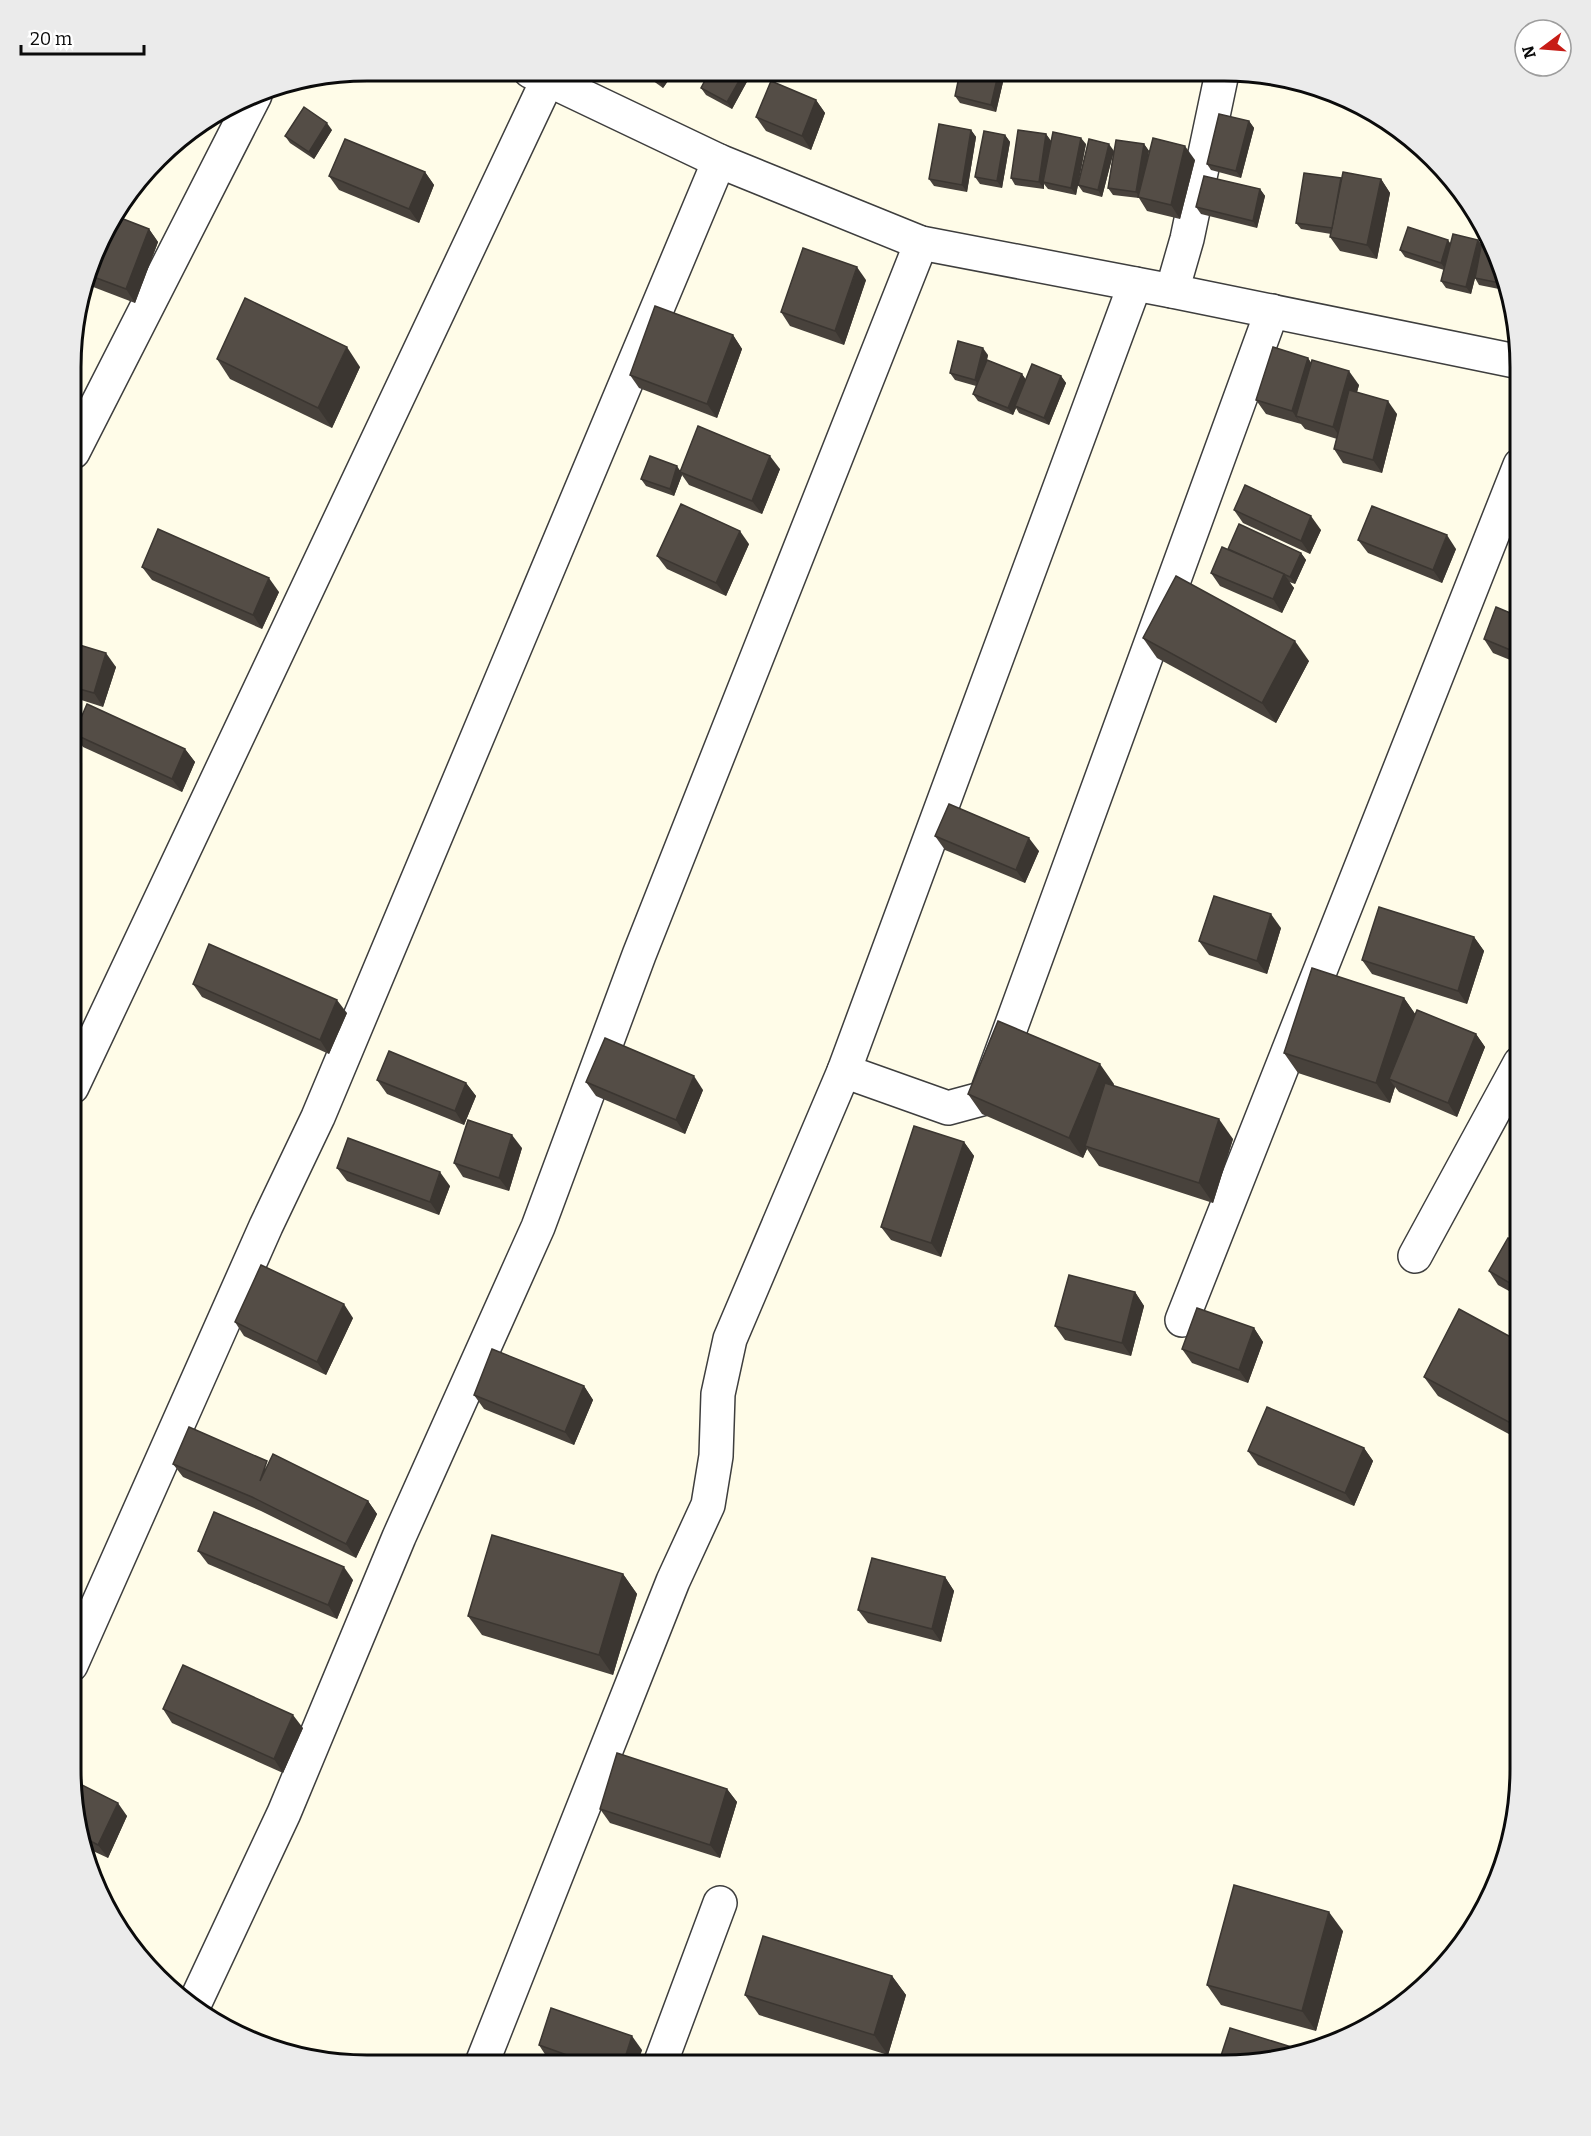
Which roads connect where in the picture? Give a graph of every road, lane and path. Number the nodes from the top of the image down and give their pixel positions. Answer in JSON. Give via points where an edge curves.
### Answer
{"nodes":[{"id":1,"x":536,"y":81,"type":"edge"},
{"id":2,"x":552,"y":81,"type":"edge"},
{"id":3,"x":1220,"y":81,"type":"edge"},
{"id":4,"x":250,"y":106,"type":"edge"},
{"id":5,"x":719,"y":161,"type":"junction"},
{"id":6,"x":921,"y":243,"type":"junction"},
{"id":7,"x":1135,"y":285,"type":"junction"},
{"id":8,"x":1172,"y":291,"type":"junction"},
{"id":9,"x":1272,"y":311,"type":"junction"},
{"id":10,"x":1510,"y":360,"type":"edge"},
{"id":11,"x":81,"y":436,"type":"edge"},
{"id":12,"x":1510,"y":490,"type":"edge"},
{"id":13,"x":81,"y":1067,"type":"edge"},
{"id":14,"x":844,"y":1071,"type":"junction"},
{"id":15,"x":1510,"y":1081,"type":"edge"},
{"id":16,"x":1415,"y":1256,"type":"dead end"},
{"id":17,"x":1182,"y":1320,"type":"dead end"},
{"id":18,"x":81,"y":1642,"type":"edge"},
{"id":19,"x":720,"y":1903,"type":"dead end"},
{"id":20,"x":197,"y":1999,"type":"edge"},
{"id":21,"x":485,"y":2055,"type":"edge"},
{"id":22,"x":663,"y":2055,"type":"edge"}],
"edges":[{"from":1,"to":13,"type":"street"},
{"from":2,"to":5,"type":"street"},
{"from":3,"to":8,"type":"street"},
{"from":4,"to":11,"type":"street"},
{"from":5,"to":6,"type":"street"},
{"from":5,"to":18,"type":"street","via":[[318,1117]]},
{"from":6,"to":7,"type":"street"},
{"from":6,"to":20,"type":"street","via":[[639,955],[538,1227],[399,1538],[284,1813]]},
{"from":7,"to":8,"type":"street"},
{"from":7,"to":14,"type":"street"},
{"from":8,"to":9,"type":"street"},
{"from":9,"to":10,"type":"street"},
{"from":9,"to":14,"type":"street","via":[[985,1098],[948,1108]]},
{"from":12,"to":17,"type":"street"},
{"from":14,"to":21,"type":"street","via":[[730,1338],[718,1394],[716,1455],[708,1505],[673,1581]]},
{"from":15,"to":16,"type":"street"},
{"from":19,"to":22,"type":"street"}]}
